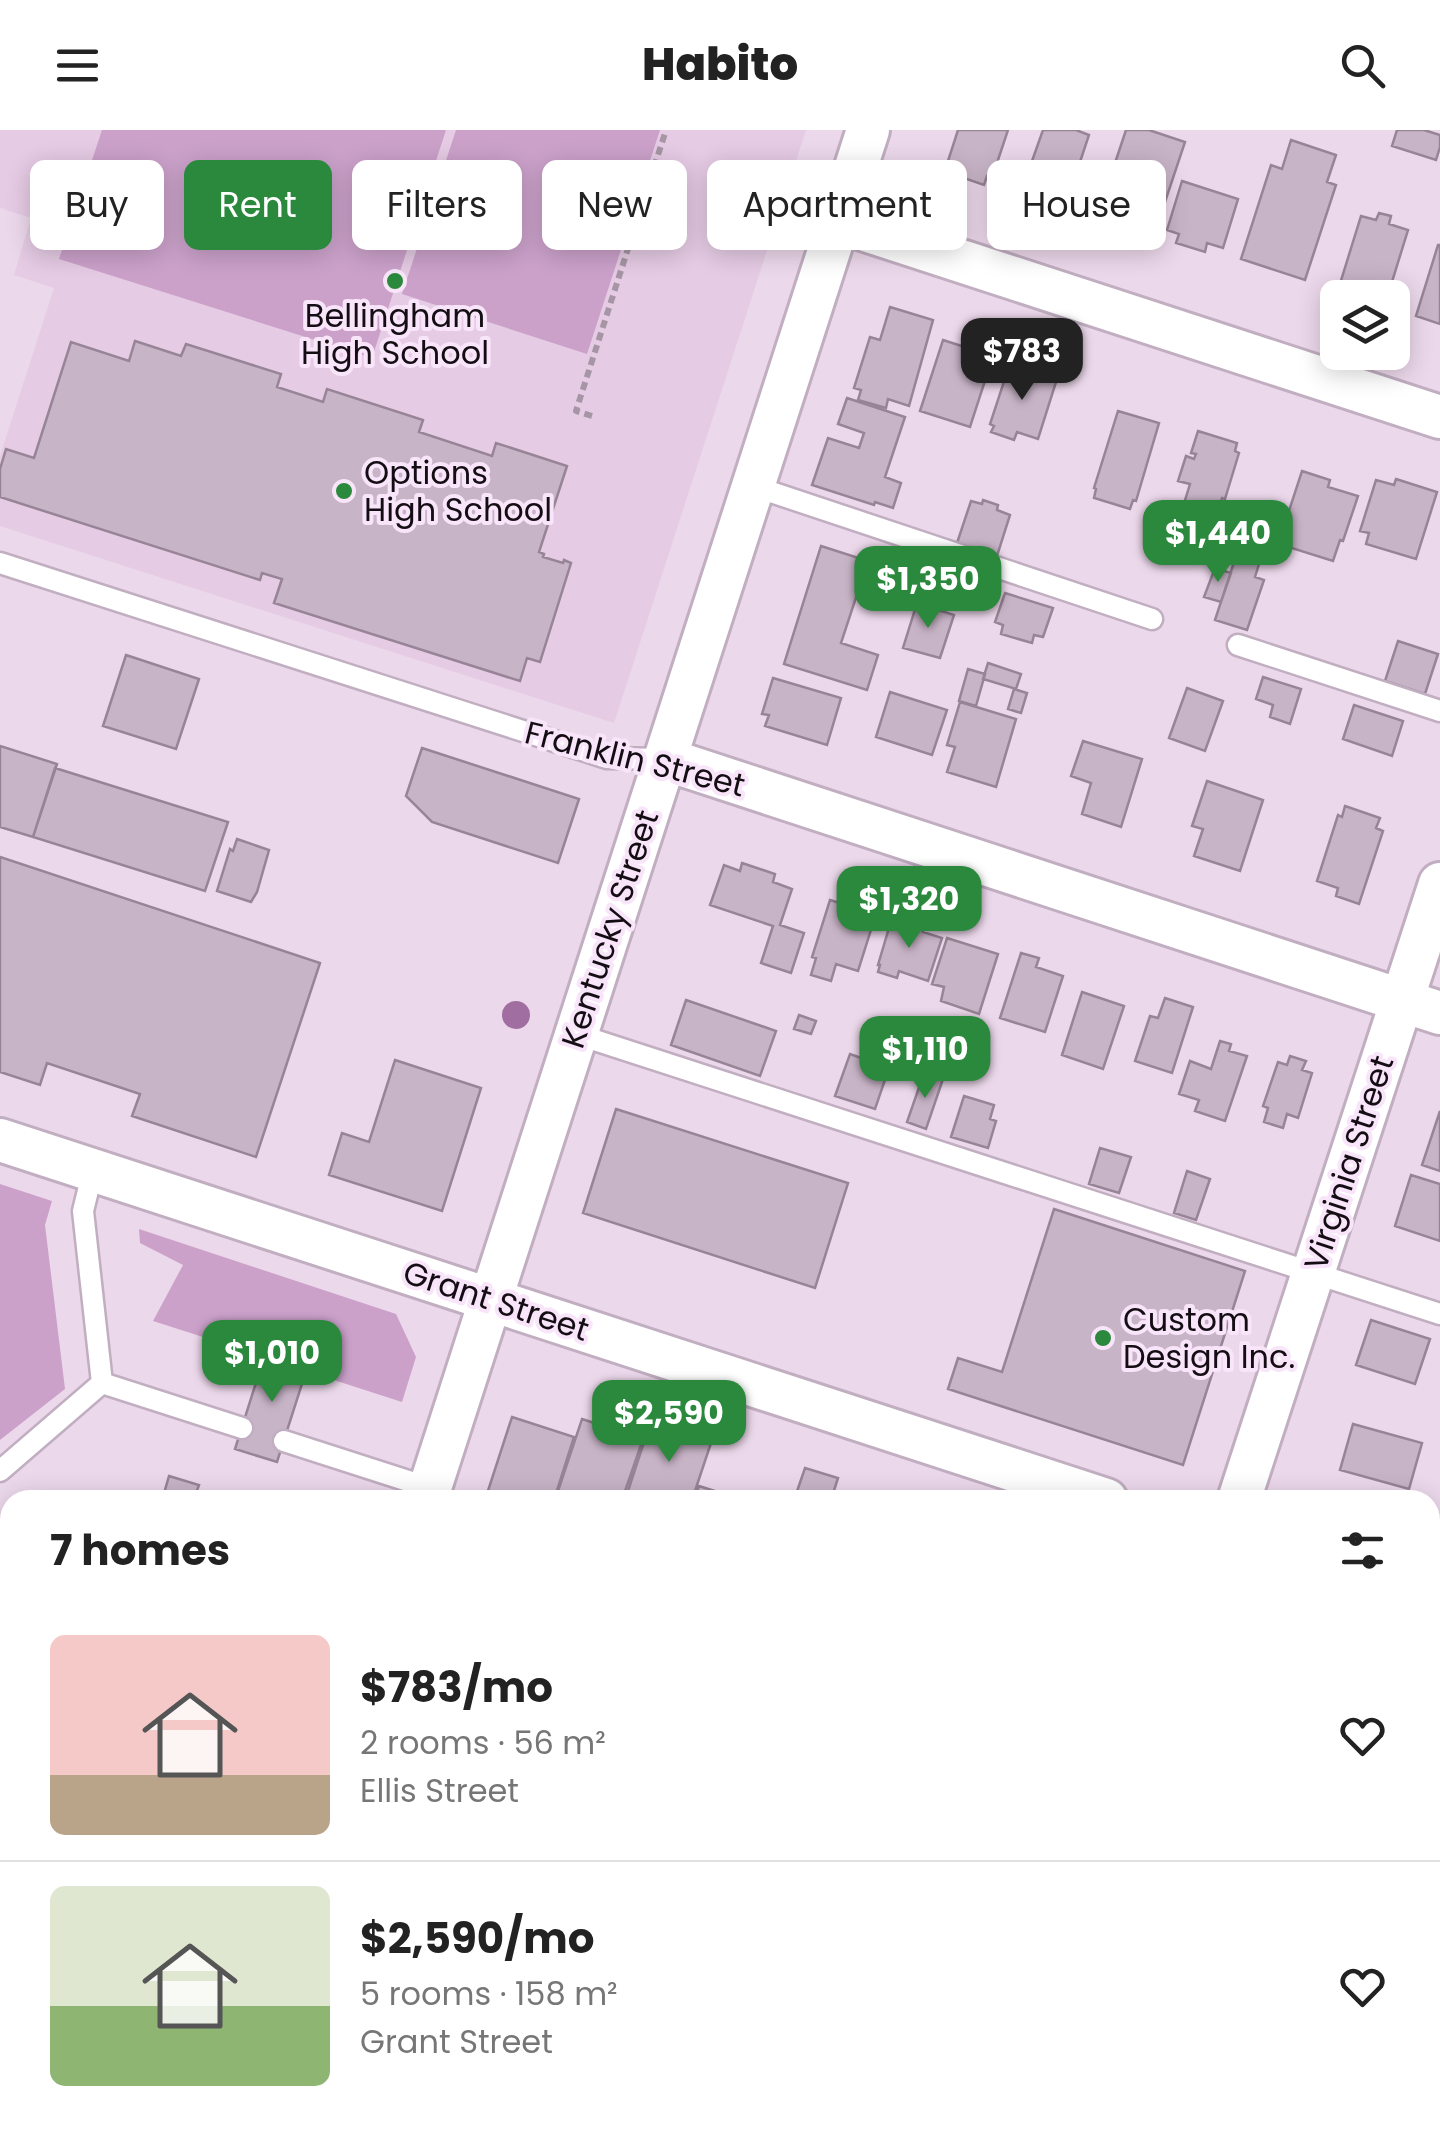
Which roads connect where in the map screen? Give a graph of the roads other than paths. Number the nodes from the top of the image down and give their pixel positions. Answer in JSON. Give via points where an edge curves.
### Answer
{"nodes":[{"id":1,"x":868,"y":130,"type":"edge"},
{"id":2,"x":858,"y":160,"type":"edge"},
{"id":3,"x":829,"y":250,"type":"edge"},
{"id":4,"x":927,"y":250,"type":"edge"},
{"id":5,"x":1440,"y":417,"type":"edge"},
{"id":6,"x":753,"y":486,"type":"junction"},
{"id":7,"x":0,"y":563,"type":"edge"},
{"id":8,"x":1152,"y":619,"type":"dead end"},
{"id":9,"x":1238,"y":644,"type":"dead end"},
{"id":10,"x":1440,"y":711,"type":"edge"},
{"id":11,"x":664,"y":759,"type":"junction"},
{"id":12,"x":1440,"y":884,"type":"edge"},
{"id":13,"x":1421,"y":1006,"type":"edge"},
{"id":14,"x":576,"y":1034,"type":"junction"},
{"id":15,"x":0,"y":1140,"type":"edge"},
{"id":16,"x":93,"y":1170,"type":"junction"},
{"id":17,"x":1313,"y":1273,"type":"junction"},
{"id":18,"x":490,"y":1300,"type":"junction"},
{"id":19,"x":1440,"y":1314,"type":"edge"},
{"id":20,"x":102,"y":1383,"type":"junction"},
{"id":21,"x":242,"y":1428,"type":"dead end"},
{"id":22,"x":284,"y":1441,"type":"dead end"},
{"id":23,"x":0,"y":1471,"type":"edge"},
{"id":24,"x":417,"y":1490,"type":"edge"},
{"id":25,"x":429,"y":1490,"type":"edge"},
{"id":26,"x":1075,"y":1490,"type":"edge"},
{"id":27,"x":1242,"y":1490,"type":"edge"}],
"edges":[{"from":1,"to":2,"type":"street","name":"Kentucky Street"},
{"from":3,"to":6,"type":"street","name":"Kentucky Street"},
{"from":4,"to":5,"type":"street"},
{"from":6,"to":8,"type":"lane"},
{"from":6,"to":11,"type":"street","name":"Kentucky Street"},
{"from":7,"to":11,"type":"lane","name":"Franklin Street","via":[[607,758]]},
{"from":9,"to":10,"type":"lane"},
{"from":11,"to":13,"type":"street","name":"Franklin Street"},
{"from":11,"to":14,"type":"street","name":"Kentucky Street"},
{"from":12,"to":13,"type":"street","name":"Virginia Street"},
{"from":13,"to":17,"type":"street","name":"Virginia Street"},
{"from":14,"to":17,"type":"lane"},
{"from":14,"to":18,"type":"street","name":"Kentucky Street"},
{"from":15,"to":16,"type":"street","name":"Grant Street"},
{"from":16,"to":18,"type":"street","name":"Grant Street"},
{"from":16,"to":20,"type":"lane","via":[[82,1211]]},
{"from":17,"to":19,"type":"lane"},
{"from":17,"to":27,"type":"street","name":"Virginia Street"},
{"from":18,"to":25,"type":"street","name":"Kentucky Street"},
{"from":18,"to":26,"type":"street","name":"Grant Street"},
{"from":20,"to":21,"type":"lane"},
{"from":20,"to":23,"type":"lane"},
{"from":22,"to":24,"type":"lane"}]}
